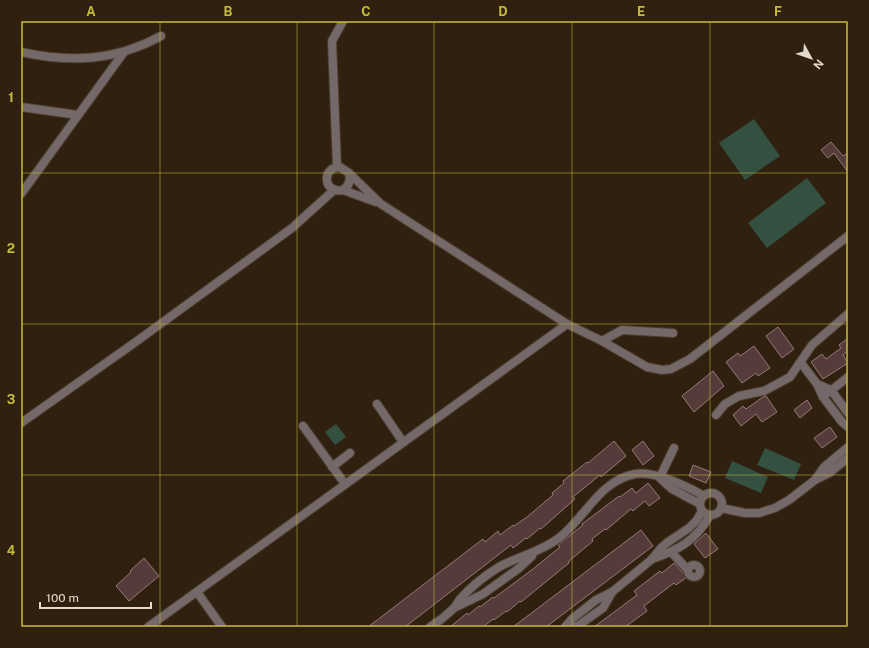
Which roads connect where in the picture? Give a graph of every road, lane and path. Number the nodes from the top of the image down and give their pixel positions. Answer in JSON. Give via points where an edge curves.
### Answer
{"nodes":[{"id":1,"x":343,"y":21,"type":"edge"},
{"id":2,"x":161,"y":36,"type":"dead end"},
{"id":3,"x":21,"y":52,"type":"edge"},
{"id":4,"x":124,"y":52,"type":"junction"},
{"id":5,"x":21,"y":107,"type":"edge"},
{"id":6,"x":78,"y":115,"type":"junction"},
{"id":7,"x":337,"y":167,"type":"junction"},
{"id":8,"x":348,"y":173,"type":"junction"},
{"id":9,"x":338,"y":190,"type":"junction"},
{"id":10,"x":21,"y":194,"type":"edge"},
{"id":11,"x":381,"y":204,"type":"junction"},
{"id":12,"x":848,"y":236,"type":"edge"},
{"id":13,"x":848,"y":314,"type":"edge"},
{"id":14,"x":567,"y":324,"type":"junction"},
{"id":15,"x":673,"y":333,"type":"dead end"},
{"id":16,"x":602,"y":341,"type":"junction"},
{"id":17,"x":801,"y":363,"type":"junction"},
{"id":18,"x":848,"y":377,"type":"edge"},
{"id":19,"x":817,"y":384,"type":"junction"},
{"id":20,"x":831,"y":390,"type":"junction"},
{"id":21,"x":823,"y":397,"type":"junction"},
{"id":22,"x":377,"y":404,"type":"dead end"},
{"id":23,"x":846,"y":411,"type":"edge"},
{"id":24,"x":716,"y":415,"type":"dead end"},
{"id":25,"x":836,"y":415,"type":"junction"},
{"id":26,"x":21,"y":422,"type":"edge"},
{"id":27,"x":303,"y":426,"type":"dead end"},
{"id":28,"x":848,"y":427,"type":"edge"},
{"id":29,"x":403,"y":442,"type":"junction"},
{"id":30,"x":848,"y":447,"type":"edge"},
{"id":31,"x":674,"y":448,"type":"dead end"},
{"id":32,"x":350,"y":453,"type":"dead end"},
{"id":33,"x":848,"y":458,"type":"edge"},
{"id":34,"x":332,"y":467,"type":"junction"},
{"id":35,"x":660,"y":477,"type":"junction"},
{"id":36,"x":815,"y":480,"type":"junction"},
{"id":37,"x":345,"y":484,"type":"junction"},
{"id":38,"x":704,"y":506,"type":"junction"},
{"id":39,"x":721,"y":508,"type":"junction"},
{"id":40,"x":537,"y":551,"type":"junction"},
{"id":41,"x":671,"y":552,"type":"junction"},
{"id":42,"x":651,"y":560,"type":"junction"},
{"id":43,"x":688,"y":570,"type":"dead end"},
{"id":44,"x":197,"y":592,"type":"junction"},
{"id":45,"x":612,"y":592,"type":"junction"},
{"id":46,"x":454,"y":607,"type":"junction"},
{"id":47,"x":148,"y":627,"type":"edge"},
{"id":48,"x":222,"y":627,"type":"edge"},
{"id":49,"x":430,"y":627,"type":"edge"},
{"id":50,"x":565,"y":627,"type":"edge"},
{"id":51,"x":573,"y":627,"type":"edge"}],
"edges":[{"from":1,"to":7,"type":"street","via":[[332,41]]},
{"from":2,"to":4,"type":"street"},
{"from":3,"to":4,"type":"street","via":[[64,59],[90,58]]},
{"from":4,"to":6,"type":"street"},
{"from":5,"to":6,"type":"street"},
{"from":6,"to":10,"type":"street"},
{"from":7,"to":8,"type":"street","via":[[344,168]]},
{"from":7,"to":9,"type":"street","via":[[330,170],[327,176],[329,186]]},
{"from":8,"to":9,"type":"street","via":[[348,184]]},
{"from":8,"to":11,"type":"street"},
{"from":9,"to":11,"type":"street"},
{"from":9,"to":26,"type":"street","via":[[292,228]]},
{"from":11,"to":14,"type":"street"},
{"from":12,"to":16,"type":"street","via":[[690,359],[671,369],[647,367]]},
{"from":13,"to":17,"type":"street","via":[[812,345]]},
{"from":14,"to":16,"type":"street"},
{"from":14,"to":29,"type":"street"},
{"from":15,"to":16,"type":"street","via":[[628,330],[618,332]]},
{"from":17,"to":19,"type":"street"},
{"from":17,"to":24,"type":"street","via":[[790,377],[764,391],[738,396],[725,404]]},
{"from":18,"to":20,"type":"street"},
{"from":19,"to":20,"type":"street"},
{"from":19,"to":21,"type":"street"},
{"from":20,"to":21,"type":"street"},
{"from":20,"to":23,"type":"street"},
{"from":21,"to":25,"type":"street"},
{"from":22,"to":29,"type":"street"},
{"from":23,"to":25,"type":"street"},
{"from":25,"to":28,"type":"street"},
{"from":27,"to":34,"type":"street"},
{"from":29,"to":37,"type":"street"},
{"from":30,"to":36,"type":"street","via":[[824,466]]},
{"from":31,"to":35,"type":"street"},
{"from":32,"to":34,"type":"street"},
{"from":33,"to":36,"type":"street"},
{"from":34,"to":37,"type":"street"},
{"from":35,"to":38,"type":"street","via":[[672,490]]},
{"from":35,"to":40,"type":"street","via":[[643,473],[618,481],[596,498],[567,531]]},
{"from":36,"to":39,"type":"street","via":[[775,508],[759,513]]},
{"from":37,"to":44,"type":"street"},
{"from":38,"to":39,"type":"street","via":[[717,513]]},
{"from":38,"to":39,"type":"street","via":[[710,494],[717,495],[721,501]]},
{"from":38,"to":41,"type":"street","via":[[704,526],[685,544]]},
{"from":38,"to":42,"type":"street","via":[[693,524],[662,547]]},
{"from":40,"to":46,"type":"street","via":[[518,569],[483,594]]},
{"from":40,"to":46,"type":"street","via":[[500,567],[470,590]]},
{"from":41,"to":42,"type":"street"},
{"from":41,"to":43,"type":"street"},
{"from":42,"to":45,"type":"street"},
{"from":44,"to":47,"type":"street"},
{"from":44,"to":48,"type":"street"},
{"from":45,"to":50,"type":"street","via":[[596,600],[572,618]]},
{"from":45,"to":51,"type":"street","via":[[603,608]]},
{"from":46,"to":49,"type":"street"}]}
